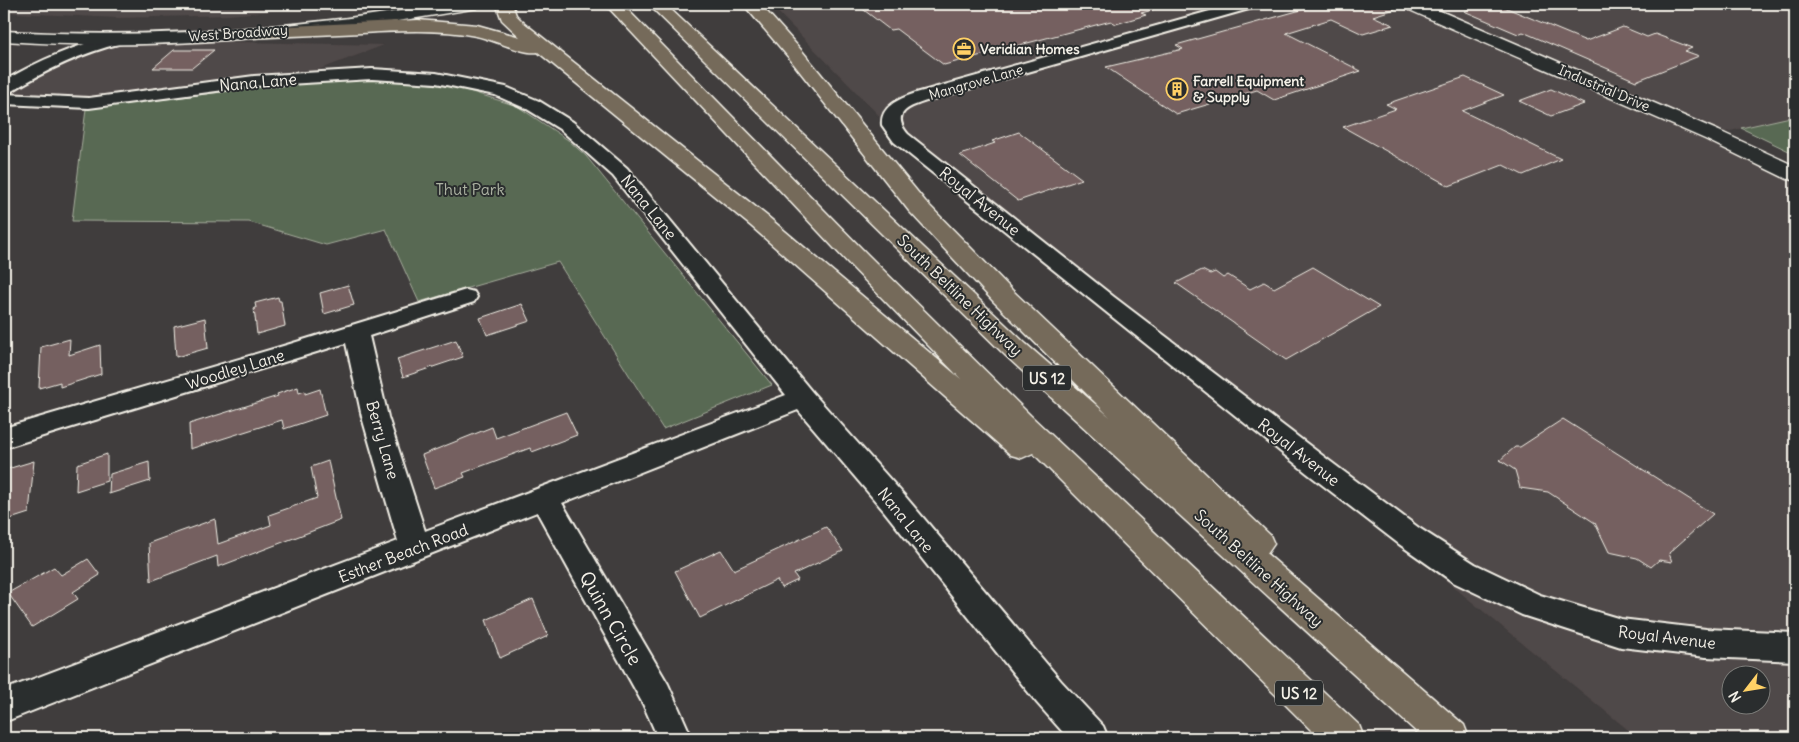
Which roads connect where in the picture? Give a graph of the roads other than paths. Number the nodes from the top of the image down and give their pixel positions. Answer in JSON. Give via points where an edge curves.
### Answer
{"nodes":[{"id":1,"x":381,"y":4,"type":"edge"},
{"id":2,"x":471,"y":4,"type":"edge"},
{"id":3,"x":504,"y":4,"type":"edge"},
{"id":4,"x":613,"y":4,"type":"edge"},
{"id":5,"x":656,"y":4,"type":"edge"},
{"id":6,"x":751,"y":4,"type":"edge"},
{"id":7,"x":1252,"y":4,"type":"edge"},
{"id":8,"x":1411,"y":4,"type":"edge"},
{"id":9,"x":130,"y":24,"type":"dead end"},
{"id":10,"x":247,"y":33,"type":"junction"},
{"id":11,"x":4,"y":36,"type":"edge"},
{"id":12,"x":73,"y":39,"type":"junction"},
{"id":13,"x":116,"y":40,"type":"junction"},
{"id":14,"x":555,"y":58,"type":"junction"},
{"id":15,"x":48,"y":62,"type":"junction"},
{"id":16,"x":4,"y":88,"type":"edge"},
{"id":17,"x":4,"y":99,"type":"edge"},
{"id":18,"x":903,"y":105,"type":"joint"},
{"id":19,"x":1795,"y":174,"type":"edge"},
{"id":20,"x":466,"y":297,"type":"dead end"},
{"id":21,"x":356,"y":332,"type":"junction"},
{"id":22,"x":802,"y":398,"type":"junction"},
{"id":23,"x":4,"y":438,"type":"edge"},
{"id":24,"x":545,"y":498,"type":"junction"},
{"id":25,"x":415,"y":548,"type":"junction"},
{"id":26,"x":1795,"y":647,"type":"edge"},
{"id":27,"x":1253,"y":648,"type":"junction"},
{"id":28,"x":4,"y":706,"type":"edge"},
{"id":29,"x":675,"y":738,"type":"edge"},
{"id":30,"x":1091,"y":738,"type":"edge"},
{"id":31,"x":1345,"y":738,"type":"edge"},
{"id":32,"x":1450,"y":738,"type":"edge"},
{"id":33,"x":1455,"y":738,"type":"edge"}],
"edges":[{"from":1,"to":9,"type":"street","name":"West Broadway","via":[[284,17]]},
{"from":2,"to":10,"type":"street","name":"West Broadway","via":[[384,18]]},
{"from":3,"to":14,"type":"highway","via":[[516,26]]},
{"from":4,"to":27,"type":"highway","number":"US 12","via":[[1020,422]]},
{"from":5,"to":32,"type":"highway","name":"South Beltline Highway","number":"US 12","via":[[1016,350]]},
{"from":6,"to":33,"type":"highway","via":[[796,55],[916,206],[1003,296]]},
{"from":7,"to":18,"type":"street","name":"Mangrove Lane","via":[[936,92]]},
{"from":8,"to":19,"type":"street","name":"Industrial Drive"},
{"from":10,"to":13,"type":"street","name":"West Broadway"},
{"from":10,"to":14,"type":"highway","via":[[418,26],[462,28],[496,34]]},
{"from":11,"to":12,"type":"street","name":"West Broadway"},
{"from":12,"to":13,"type":"street","name":"West Broadway"},
{"from":12,"to":15,"type":"street"},
{"from":13,"to":15,"type":"street"},
{"from":14,"to":27,"type":"highway","via":[[842,290]]},
{"from":15,"to":16,"type":"street"},
{"from":17,"to":22,"type":"street","name":"Nana Lane","via":[[90,102],[254,81],[372,74],[436,78],[500,91],[533,105],[567,126],[620,172]]},
{"from":18,"to":26,"type":"street","name":"Royal Avenue","via":[[891,117],[891,125],[901,138],[1310,460],[1409,536],[1464,573],[1533,606],[1621,633],[1706,643]]},
{"from":20,"to":21,"type":"street","name":"Woodley Lane"},
{"from":21,"to":23,"type":"street","name":"Woodley Lane"},
{"from":21,"to":25,"type":"street","name":"Berry Lane","via":[[374,417]]},
{"from":22,"to":24,"type":"street","name":"Esther Beach Road"},
{"from":22,"to":30,"type":"street","name":"Nana Lane"},
{"from":24,"to":25,"type":"street","name":"Esther Beach Road"},
{"from":24,"to":29,"type":"street","name":"Quinn Circle","via":[[656,695]]},
{"from":25,"to":28,"type":"street","name":"Esther Beach Road"},
{"from":27,"to":31,"type":"highway","number":"US 12"}]}
